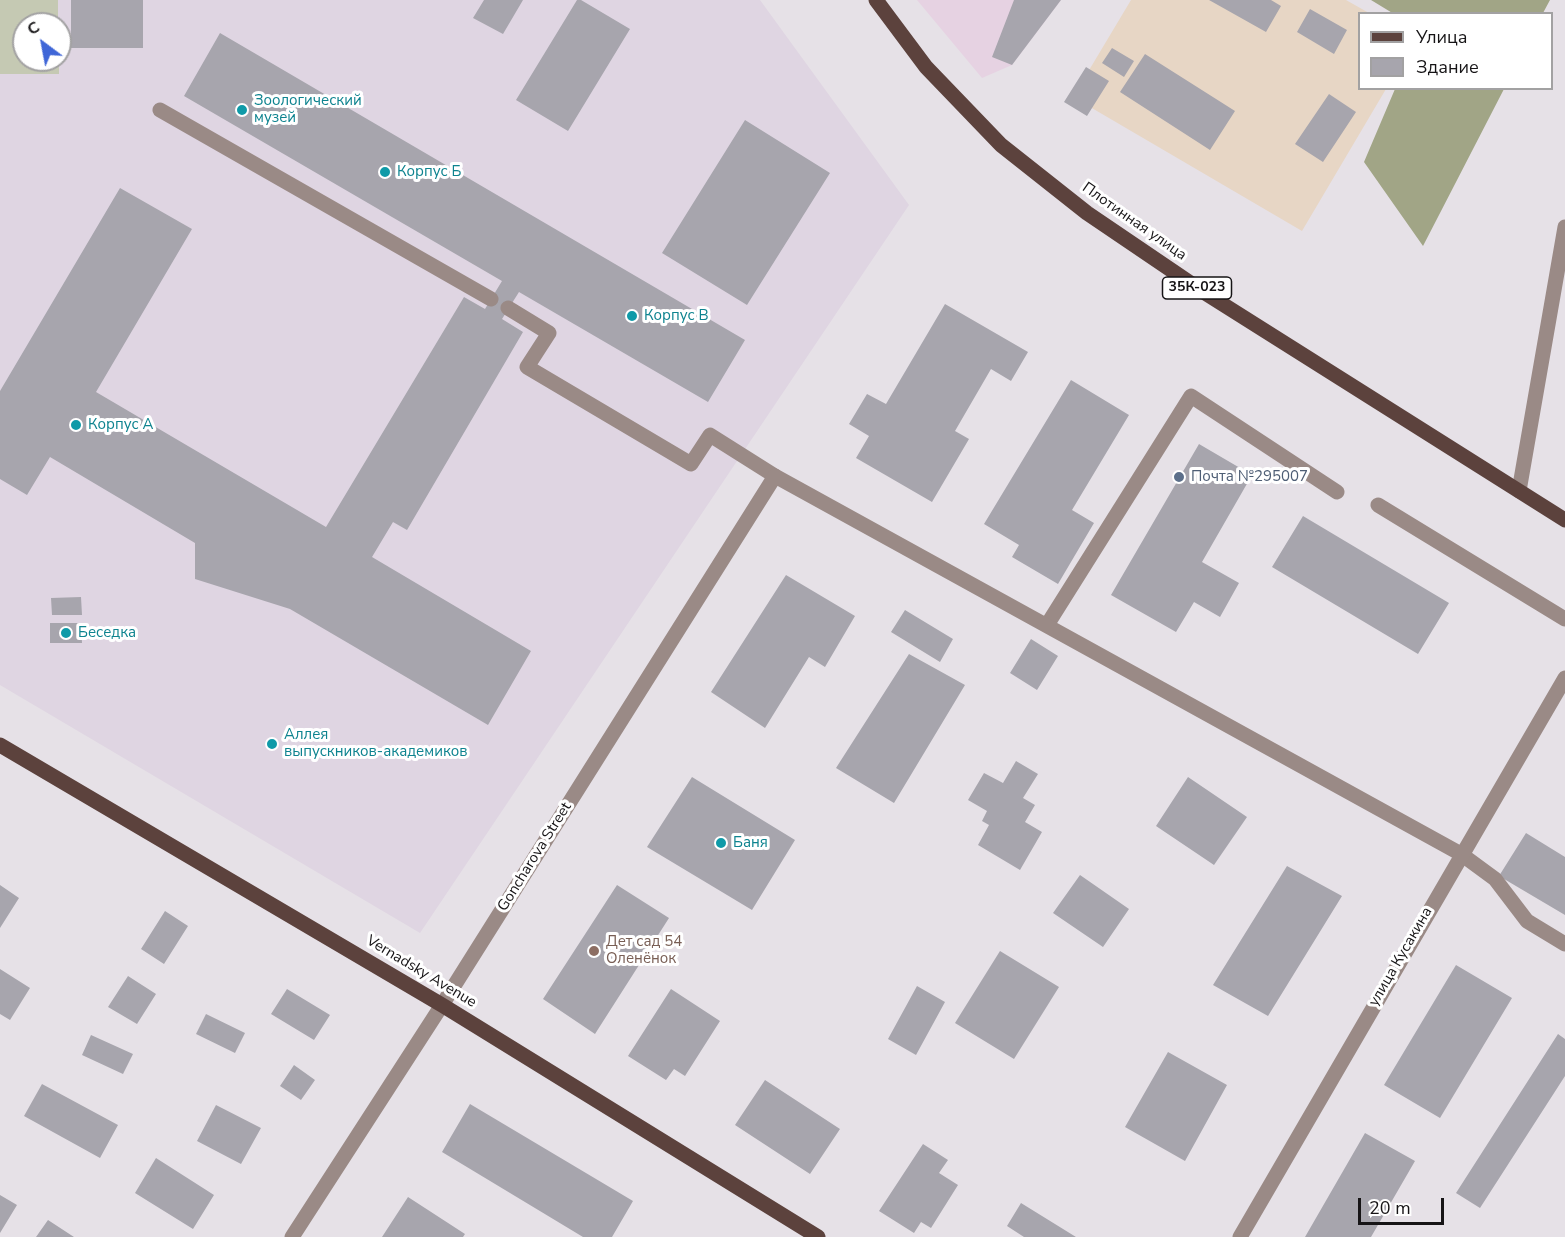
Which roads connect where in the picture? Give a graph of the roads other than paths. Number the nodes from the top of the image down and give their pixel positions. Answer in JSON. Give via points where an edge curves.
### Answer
{"nodes":[{"id":1,"x":876,"y":0,"type":"edge"},
{"id":2,"x":160,"y":110,"type":"dead end"},
{"id":3,"x":1565,"y":227,"type":"edge"},
{"id":4,"x":491,"y":299,"type":"dead end"},
{"id":5,"x":508,"y":308,"type":"dead end"},
{"id":6,"x":775,"y":476,"type":"junction"},
{"id":7,"x":1519,"y":491,"type":"junction"},
{"id":8,"x":1338,"y":492,"type":"dead end"},
{"id":9,"x":1378,"y":505,"type":"dead end"},
{"id":10,"x":1565,"y":520,"type":"edge"},
{"id":11,"x":1565,"y":620,"type":"edge"},
{"id":12,"x":1047,"y":625,"type":"junction"},
{"id":13,"x":1565,"y":678,"type":"edge"},
{"id":14,"x":0,"y":745,"type":"edge"},
{"id":15,"x":1461,"y":854,"type":"junction"},
{"id":16,"x":1565,"y":944,"type":"edge"},
{"id":17,"x":442,"y":1005,"type":"junction"},
{"id":18,"x":292,"y":1237,"type":"edge"},
{"id":19,"x":818,"y":1237,"type":"edge"},
{"id":20,"x":1240,"y":1237,"type":"edge"}],
"edges":[{"from":1,"to":7,"type":"main road","name":"Плотинная улица","number":"35К-023","via":[[926,67],[1001,145],[1087,213],[1196,287]]},
{"from":2,"to":4,"type":"street"},
{"from":3,"to":7,"type":"street"},
{"from":5,"to":6,"type":"street","via":[[549,333],[527,367],[691,465],[710,435]]},
{"from":6,"to":12,"type":"street"},
{"from":6,"to":17,"type":"street","name":"Goncharova Street"},
{"from":7,"to":10,"type":"main road","name":"Плотинная улица","number":"35К-023"},
{"from":8,"to":12,"type":"street","via":[[1191,396]]},
{"from":9,"to":11,"type":"street"},
{"from":12,"to":15,"type":"street"},
{"from":13,"to":15,"type":"street","name":"улица Кусакина"},
{"from":14,"to":17,"type":"main road","name":"Vernadsky Avenue"},
{"from":15,"to":16,"type":"street","via":[[1495,879],[1527,921]]},
{"from":15,"to":20,"type":"street","name":"улица Кусакина"},
{"from":17,"to":18,"type":"street","name":"Goncharova Street"},
{"from":17,"to":19,"type":"main road","name":"Vernadsky Avenue"}]}
